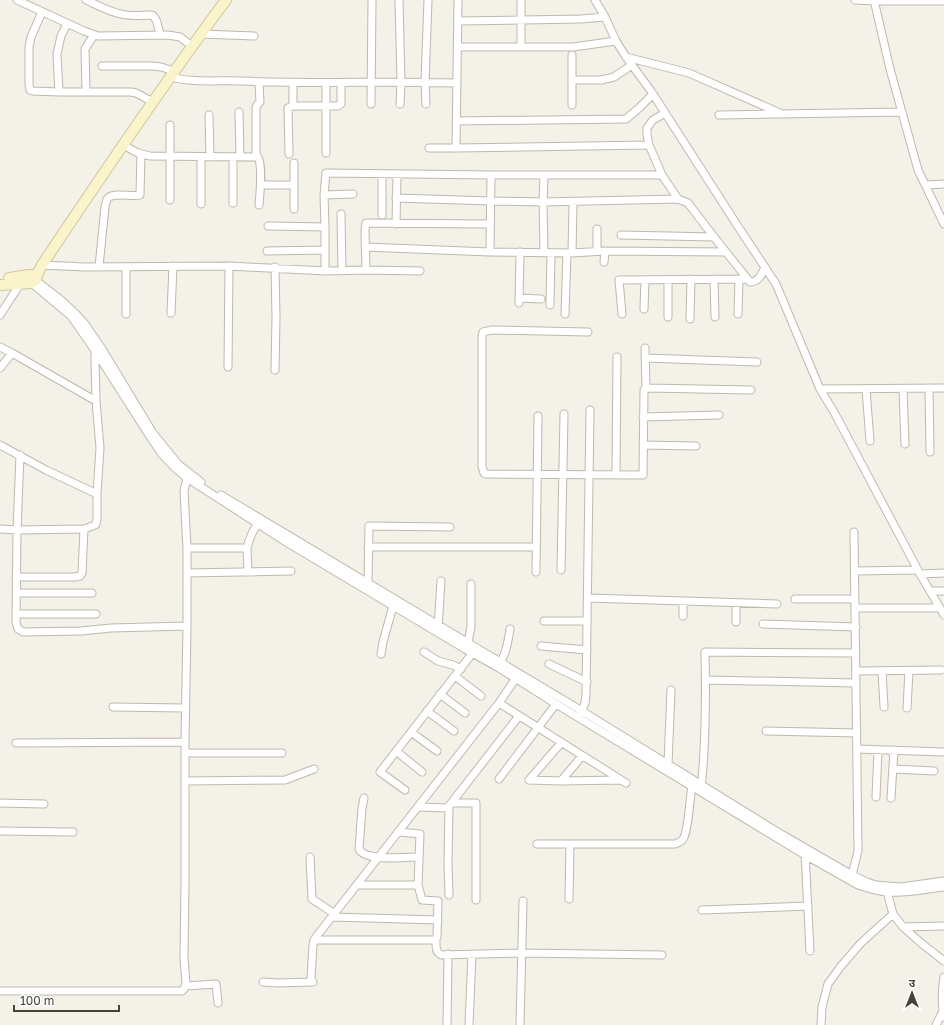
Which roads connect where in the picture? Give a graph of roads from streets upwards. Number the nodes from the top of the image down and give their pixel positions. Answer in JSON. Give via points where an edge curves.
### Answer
{"nodes":[{"id":1,"x":17,"y":0,"type":"edge"},
{"id":2,"x":86,"y":0,"type":"edge"},
{"id":3,"x":226,"y":0,"type":"edge"},
{"id":4,"x":372,"y":0,"type":"edge"},
{"id":5,"x":399,"y":0,"type":"edge"},
{"id":6,"x":428,"y":0,"type":"edge"},
{"id":7,"x":458,"y":0,"type":"edge"},
{"id":8,"x":521,"y":0,"type":"edge"},
{"id":9,"x":595,"y":0,"type":"edge"},
{"id":10,"x":855,"y":0,"type":"edge"},
{"id":11,"x":929,"y":0,"type":"edge"},
{"id":12,"x":874,"y":1,"type":"edge"},
{"id":13,"x":901,"y":1,"type":"edge"},
{"id":14,"x":944,"y":1,"type":"edge"},
{"id":15,"x":42,"y":12,"type":"junction"},
{"id":16,"x":605,"y":16,"type":"junction"},
{"id":17,"x":458,"y":21,"type":"junction"},
{"id":18,"x":521,"y":21,"type":"junction"},
{"id":19,"x":68,"y":24,"type":"junction"},
{"id":20,"x":201,"y":34,"type":"junction"},
{"id":21,"x":94,"y":35,"type":"junction"},
{"id":22,"x":160,"y":35,"type":"junction"},
{"id":23,"x":254,"y":36,"type":"dead end"},
{"id":24,"x":616,"y":41,"type":"junction"},
{"id":25,"x":192,"y":46,"type":"junction"},
{"id":26,"x":458,"y":47,"type":"junction"},
{"id":27,"x":521,"y":47,"type":"junction"},
{"id":28,"x":572,"y":55,"type":"dead end"},
{"id":29,"x":626,"y":57,"type":"junction"},
{"id":30,"x":632,"y":65,"type":"junction"},
{"id":31,"x":102,"y":66,"type":"dead end"},
{"id":32,"x":172,"y":74,"type":"junction"},
{"id":33,"x":572,"y":80,"type":"junction"},
{"id":34,"x":258,"y":82,"type":"junction"},
{"id":35,"x":425,"y":82,"type":"junction"},
{"id":36,"x":293,"y":83,"type":"junction"},
{"id":37,"x":326,"y":83,"type":"junction"},
{"id":38,"x":341,"y":83,"type":"junction"},
{"id":39,"x":371,"y":83,"type":"junction"},
{"id":40,"x":401,"y":83,"type":"junction"},
{"id":41,"x":457,"y":83,"type":"junction"},
{"id":42,"x":59,"y":92,"type":"junction"},
{"id":43,"x":86,"y":92,"type":"junction"},
{"id":44,"x":652,"y":94,"type":"junction"},
{"id":45,"x":153,"y":102,"type":"junction"},
{"id":46,"x":371,"y":104,"type":"dead end"},
{"id":47,"x":400,"y":104,"type":"dead end"},
{"id":48,"x":426,"y":104,"type":"dead end"},
{"id":49,"x":572,"y":105,"type":"dead end"},
{"id":50,"x":293,"y":106,"type":"junction"},
{"id":51,"x":326,"y":107,"type":"junction"},
{"id":52,"x":239,"y":112,"type":"dead end"},
{"id":53,"x":902,"y":112,"type":"junction"},
{"id":54,"x":665,"y":113,"type":"junction"},
{"id":55,"x":782,"y":114,"type":"junction"},
{"id":56,"x":209,"y":115,"type":"dead end"},
{"id":57,"x":719,"y":115,"type":"dead end"},
{"id":58,"x":456,"y":121,"type":"junction"},
{"id":59,"x":170,"y":125,"type":"dead end"},
{"id":60,"x":123,"y":145,"type":"junction"},
{"id":61,"x":649,"y":145,"type":"junction"},
{"id":62,"x":429,"y":148,"type":"dead end"},
{"id":63,"x":456,"y":148,"type":"junction"},
{"id":64,"x":326,"y":153,"type":"dead end"},
{"id":65,"x":141,"y":154,"type":"junction"},
{"id":66,"x":289,"y":154,"type":"dead end"},
{"id":67,"x":169,"y":157,"type":"junction"},
{"id":68,"x":201,"y":157,"type":"junction"},
{"id":69,"x":210,"y":157,"type":"junction"},
{"id":70,"x":236,"y":157,"type":"junction"},
{"id":71,"x":256,"y":157,"type":"junction"},
{"id":72,"x":294,"y":163,"type":"dead end"},
{"id":73,"x":382,"y":174,"type":"junction"},
{"id":74,"x":397,"y":174,"type":"junction"},
{"id":75,"x":491,"y":175,"type":"junction"},
{"id":76,"x":662,"y":175,"type":"junction"},
{"id":77,"x":544,"y":176,"type":"junction"},
{"id":78,"x":944,"y":184,"type":"edge"},
{"id":79,"x":294,"y":185,"type":"junction"},
{"id":80,"x":926,"y":185,"type":"junction"},
{"id":81,"x":261,"y":186,"type":"junction"},
{"id":82,"x":353,"y":194,"type":"dead end"},
{"id":83,"x":324,"y":195,"type":"junction"},
{"id":84,"x":396,"y":198,"type":"junction"},
{"id":85,"x":678,"y":199,"type":"junction"},
{"id":86,"x":170,"y":200,"type":"dead end"},
{"id":87,"x":491,"y":201,"type":"junction"},
{"id":88,"x":543,"y":202,"type":"junction"},
{"id":89,"x":573,"y":202,"type":"junction"},
{"id":90,"x":233,"y":203,"type":"dead end"},
{"id":91,"x":201,"y":204,"type":"dead end"},
{"id":92,"x":259,"y":205,"type":"dead end"},
{"id":93,"x":294,"y":209,"type":"dead end"},
{"id":94,"x":341,"y":214,"type":"dead end"},
{"id":95,"x":382,"y":215,"type":"dead end"},
{"id":96,"x":396,"y":224,"type":"junction"},
{"id":97,"x":490,"y":224,"type":"junction"},
{"id":98,"x":944,"y":224,"type":"edge"},
{"id":99,"x":268,"y":226,"type":"dead end"},
{"id":100,"x":325,"y":227,"type":"junction"},
{"id":101,"x":597,"y":229,"type":"dead end"},
{"id":102,"x":621,"y":235,"type":"dead end"},
{"id":103,"x":714,"y":237,"type":"junction"},
{"id":104,"x":365,"y":247,"type":"junction"},
{"id":105,"x":325,"y":250,"type":"junction"},
{"id":106,"x":267,"y":251,"type":"dead end"},
{"id":107,"x":597,"y":251,"type":"junction"},
{"id":108,"x":605,"y":251,"type":"junction"},
{"id":109,"x":490,"y":252,"type":"junction"},
{"id":110,"x":520,"y":252,"type":"junction"},
{"id":111,"x":548,"y":252,"type":"junction"},
{"id":112,"x":569,"y":252,"type":"junction"},
{"id":113,"x":726,"y":252,"type":"junction"},
{"id":114,"x":604,"y":262,"type":"dead end"},
{"id":115,"x":42,"y":265,"type":"junction"},
{"id":116,"x":173,"y":266,"type":"junction"},
{"id":117,"x":229,"y":266,"type":"junction"},
{"id":118,"x":99,"y":267,"type":"junction"},
{"id":119,"x":126,"y":267,"type":"junction"},
{"id":120,"x":275,"y":267,"type":"junction"},
{"id":121,"x":765,"y":267,"type":"junction"},
{"id":122,"x":366,"y":270,"type":"junction"},
{"id":123,"x":325,"y":271,"type":"junction"},
{"id":124,"x":342,"y":271,"type":"junction"},
{"id":125,"x":420,"y":271,"type":"dead end"},
{"id":126,"x":0,"y":278,"type":"edge"},
{"id":127,"x":30,"y":279,"type":"junction"},
{"id":128,"x":691,"y":279,"type":"junction"},
{"id":129,"x":714,"y":279,"type":"junction"},
{"id":130,"x":738,"y":279,"type":"junction"},
{"id":131,"x":747,"y":279,"type":"junction"},
{"id":132,"x":645,"y":280,"type":"junction"},
{"id":133,"x":668,"y":280,"type":"junction"},
{"id":134,"x":0,"y":285,"type":"edge"},
{"id":135,"x":541,"y":299,"type":"dead end"},
{"id":136,"x":550,"y":305,"type":"dead end"},
{"id":137,"x":644,"y":309,"type":"dead end"},
{"id":138,"x":172,"y":313,"type":"dead end"},
{"id":139,"x":126,"y":314,"type":"dead end"},
{"id":140,"x":566,"y":314,"type":"dead end"},
{"id":141,"x":622,"y":314,"type":"dead end"},
{"id":142,"x":738,"y":314,"type":"dead end"},
{"id":143,"x":0,"y":315,"type":"edge"},
{"id":144,"x":668,"y":317,"type":"dead end"},
{"id":145,"x":715,"y":317,"type":"dead end"},
{"id":146,"x":690,"y":319,"type":"dead end"},
{"id":147,"x":588,"y":332,"type":"dead end"},
{"id":148,"x":0,"y":347,"type":"edge"},
{"id":149,"x":645,"y":348,"type":"dead end"},
{"id":150,"x":99,"y":350,"type":"junction"},
{"id":151,"x":12,"y":353,"type":"junction"},
{"id":152,"x":617,"y":357,"type":"dead end"},
{"id":153,"x":645,"y":358,"type":"junction"},
{"id":154,"x":758,"y":362,"type":"dead end"},
{"id":155,"x":0,"y":368,"type":"edge"},
{"id":156,"x":228,"y":368,"type":"dead end"},
{"id":157,"x":275,"y":370,"type":"dead end"},
{"id":158,"x":646,"y":388,"type":"junction"},
{"id":159,"x":903,"y":388,"type":"junction"},
{"id":160,"x":929,"y":388,"type":"junction"},
{"id":161,"x":944,"y":388,"type":"edge"},
{"id":162,"x":820,"y":389,"type":"junction"},
{"id":163,"x":866,"y":389,"type":"junction"},
{"id":164,"x":751,"y":390,"type":"dead end"},
{"id":165,"x":96,"y":401,"type":"junction"},
{"id":166,"x":590,"y":410,"type":"dead end"},
{"id":167,"x":564,"y":414,"type":"dead end"},
{"id":168,"x":719,"y":415,"type":"dead end"},
{"id":169,"x":538,"y":416,"type":"dead end"},
{"id":170,"x":643,"y":417,"type":"junction"},
{"id":171,"x":870,"y":441,"type":"dead end"},
{"id":172,"x":905,"y":444,"type":"dead end"},
{"id":173,"x":0,"y":445,"type":"edge"},
{"id":174,"x":643,"y":445,"type":"junction"},
{"id":175,"x":696,"y":446,"type":"dead end"},
{"id":176,"x":930,"y":452,"type":"dead end"},
{"id":177,"x":20,"y":456,"type":"junction"},
{"id":178,"x":537,"y":474,"type":"junction"},
{"id":179,"x":563,"y":475,"type":"junction"},
{"id":180,"x":589,"y":475,"type":"junction"},
{"id":181,"x":616,"y":475,"type":"junction"},
{"id":182,"x":188,"y":476,"type":"junction"},
{"id":183,"x":97,"y":494,"type":"junction"},
{"id":184,"x":259,"y":521,"type":"junction"},
{"id":185,"x":450,"y":527,"type":"dead end"},
{"id":186,"x":0,"y":529,"type":"edge"},
{"id":187,"x":84,"y":529,"type":"junction"},
{"id":188,"x":17,"y":530,"type":"junction"},
{"id":189,"x":854,"y":532,"type":"dead end"},
{"id":190,"x":368,"y":547,"type":"junction"},
{"id":191,"x":536,"y":547,"type":"junction"},
{"id":192,"x":187,"y":548,"type":"junction"},
{"id":193,"x":247,"y":548,"type":"junction"},
{"id":194,"x":561,"y":570,"type":"dead end"},
{"id":195,"x":291,"y":571,"type":"dead end"},
{"id":196,"x":855,"y":571,"type":"junction"},
{"id":197,"x":248,"y":572,"type":"junction"},
{"id":198,"x":536,"y":572,"type":"dead end"},
{"id":199,"x":919,"y":572,"type":"junction"},
{"id":200,"x":187,"y":573,"type":"junction"},
{"id":201,"x":944,"y":573,"type":"edge"},
{"id":202,"x":16,"y":577,"type":"junction"},
{"id":203,"x":441,"y":581,"type":"dead end"},
{"id":204,"x":359,"y":582,"type":"junction"},
{"id":205,"x":368,"y":583,"type":"junction"},
{"id":206,"x":471,"y":584,"type":"dead end"},
{"id":207,"x":930,"y":591,"type":"junction"},
{"id":208,"x":944,"y":592,"type":"edge"},
{"id":209,"x":16,"y":593,"type":"junction"},
{"id":210,"x":92,"y":593,"type":"dead end"},
{"id":211,"x":588,"y":598,"type":"junction"},
{"id":212,"x":795,"y":599,"type":"dead end"},
{"id":213,"x":855,"y":599,"type":"junction"},
{"id":214,"x":683,"y":601,"type":"junction"},
{"id":215,"x":736,"y":603,"type":"junction"},
{"id":216,"x":777,"y":604,"type":"dead end"},
{"id":217,"x":397,"y":605,"type":"junction"},
{"id":218,"x":855,"y":608,"type":"junction"},
{"id":219,"x":942,"y":612,"type":"edge"},
{"id":220,"x":16,"y":614,"type":"junction"},
{"id":221,"x":96,"y":614,"type":"dead end"},
{"id":222,"x":683,"y":616,"type":"dead end"},
{"id":223,"x":544,"y":621,"type":"dead end"},
{"id":224,"x":587,"y":621,"type":"junction"},
{"id":225,"x":736,"y":622,"type":"dead end"},
{"id":226,"x":763,"y":624,"type":"dead end"},
{"id":227,"x":187,"y":626,"type":"junction"},
{"id":228,"x":856,"y":627,"type":"junction"},
{"id":229,"x":510,"y":628,"type":"dead end"},
{"id":230,"x":438,"y":629,"type":"junction"},
{"id":231,"x":468,"y":642,"type":"junction"},
{"id":232,"x":541,"y":646,"type":"dead end"},
{"id":233,"x":474,"y":650,"type":"junction"},
{"id":234,"x":587,"y":650,"type":"junction"},
{"id":235,"x":424,"y":652,"type":"dead end"},
{"id":236,"x":856,"y":653,"type":"junction"},
{"id":237,"x":381,"y":654,"type":"dead end"},
{"id":238,"x":499,"y":664,"type":"junction"},
{"id":239,"x":549,"y":664,"type":"dead end"},
{"id":240,"x":460,"y":669,"type":"junction"},
{"id":241,"x":941,"y":670,"type":"dead end"},
{"id":242,"x":856,"y":671,"type":"junction"},
{"id":243,"x":882,"y":671,"type":"junction"},
{"id":244,"x":909,"y":671,"type":"junction"},
{"id":245,"x":455,"y":676,"type":"junction"},
{"id":246,"x":518,"y":676,"type":"junction"},
{"id":247,"x":706,"y":680,"type":"junction"},
{"id":248,"x":587,"y":682,"type":"junction"},
{"id":249,"x":856,"y":683,"type":"junction"},
{"id":250,"x":671,"y":690,"type":"dead end"},
{"id":251,"x":440,"y":694,"type":"junction"},
{"id":252,"x":481,"y":696,"type":"dead end"},
{"id":253,"x":499,"y":703,"type":"junction"},
{"id":254,"x":556,"y":704,"type":"junction"},
{"id":255,"x":884,"y":706,"type":"dead end"},
{"id":256,"x":113,"y":708,"type":"dead end"},
{"id":257,"x":186,"y":708,"type":"junction"},
{"id":258,"x":907,"y":708,"type":"dead end"},
{"id":259,"x":427,"y":711,"type":"junction"},
{"id":260,"x":465,"y":713,"type":"dead end"},
{"id":261,"x":580,"y":714,"type":"junction"},
{"id":262,"x":519,"y":716,"type":"junction"},
{"id":263,"x":537,"y":728,"type":"junction"},
{"id":264,"x":454,"y":731,"type":"dead end"},
{"id":265,"x":766,"y":731,"type":"dead end"},
{"id":266,"x":411,"y":732,"type":"junction"},
{"id":267,"x":857,"y":732,"type":"junction"},
{"id":268,"x":16,"y":742,"type":"dead end"},
{"id":269,"x":185,"y":742,"type":"junction"},
{"id":270,"x":561,"y":742,"type":"junction"},
{"id":271,"x":857,"y":749,"type":"junction"},
{"id":272,"x":878,"y":750,"type":"junction"},
{"id":273,"x":894,"y":750,"type":"junction"},
{"id":274,"x":396,"y":751,"type":"junction"},
{"id":275,"x":437,"y":751,"type":"dead end"},
{"id":276,"x":944,"y":752,"type":"edge"},
{"id":277,"x":185,"y":753,"type":"junction"},
{"id":278,"x":282,"y":753,"type":"dead end"},
{"id":279,"x":582,"y":756,"type":"junction"},
{"id":280,"x":664,"y":764,"type":"junction"},
{"id":281,"x":314,"y":769,"type":"dead end"},
{"id":282,"x":893,"y":769,"type":"junction"},
{"id":283,"x":934,"y":771,"type":"dead end"},
{"id":284,"x":422,"y":772,"type":"dead end"},
{"id":285,"x":499,"y":779,"type":"dead end"},
{"id":286,"x":186,"y":781,"type":"junction"},
{"id":287,"x":561,"y":781,"type":"junction"},
{"id":288,"x":692,"y":786,"type":"junction"},
{"id":289,"x":701,"y":788,"type":"junction"},
{"id":290,"x":405,"y":790,"type":"dead end"},
{"id":291,"x":876,"y":797,"type":"dead end"},
{"id":292,"x":364,"y":798,"type":"dead end"},
{"id":293,"x":891,"y":798,"type":"dead end"},
{"id":294,"x":0,"y":804,"type":"edge"},
{"id":295,"x":44,"y":804,"type":"dead end"},
{"id":296,"x":450,"y":805,"type":"junction"},
{"id":297,"x":418,"y":807,"type":"junction"},
{"id":298,"x":0,"y":831,"type":"edge"},
{"id":299,"x":73,"y":832,"type":"dead end"},
{"id":300,"x":399,"y":832,"type":"junction"},
{"id":301,"x":537,"y":844,"type":"dead end"},
{"id":302,"x":570,"y":844,"type":"junction"},
{"id":303,"x":805,"y":852,"type":"junction"},
{"id":304,"x":310,"y":857,"type":"dead end"},
{"id":305,"x":419,"y":857,"type":"junction"},
{"id":306,"x":378,"y":858,"type":"junction"},
{"id":307,"x":852,"y":875,"type":"junction"},
{"id":308,"x":944,"y":881,"type":"edge"},
{"id":309,"x":357,"y":885,"type":"junction"},
{"id":310,"x":418,"y":885,"type":"junction"},
{"id":311,"x":944,"y":887,"type":"edge"},
{"id":312,"x":886,"y":889,"type":"junction"},
{"id":313,"x":449,"y":895,"type":"dead end"},
{"id":314,"x":569,"y":899,"type":"dead end"},
{"id":315,"x":476,"y":900,"type":"dead end"},
{"id":316,"x":524,"y":901,"type":"dead end"},
{"id":317,"x":808,"y":906,"type":"junction"},
{"id":318,"x":702,"y":910,"type":"dead end"},
{"id":319,"x":893,"y":914,"type":"junction"},
{"id":320,"x":334,"y":916,"type":"junction"},
{"id":321,"x":438,"y":920,"type":"junction"},
{"id":322,"x":944,"y":926,"type":"edge"},
{"id":323,"x":903,"y":927,"type":"junction"},
{"id":324,"x":436,"y":939,"type":"junction"},
{"id":325,"x":314,"y":940,"type":"junction"},
{"id":326,"x":810,"y":951,"type":"dead end"},
{"id":327,"x":522,"y":953,"type":"junction"},
{"id":328,"x":448,"y":954,"type":"junction"},
{"id":329,"x":472,"y":954,"type":"junction"},
{"id":330,"x":662,"y":955,"type":"dead end"},
{"id":331,"x":944,"y":961,"type":"edge"},
{"id":332,"x":944,"y":977,"type":"edge"},
{"id":333,"x":263,"y":982,"type":"dead end"},
{"id":334,"x":186,"y":986,"type":"junction"},
{"id":335,"x":0,"y":991,"type":"edge"},
{"id":336,"x":218,"y":1004,"type":"dead end"},
{"id":337,"x":943,"y":1014,"type":"edge"},
{"id":338,"x":447,"y":1025,"type":"edge"},
{"id":339,"x":469,"y":1025,"type":"edge"},
{"id":340,"x":520,"y":1025,"type":"edge"},
{"id":341,"x":821,"y":1025,"type":"edge"},
{"id":342,"x":936,"y":1025,"type":"edge"}],
"edges":[{"from":1,"to":15,"type":"street"},
{"from":2,"to":22,"type":"street","via":[[128,16],[152,15],[157,21]]},
{"from":3,"to":20,"type":"street"},
{"from":4,"to":39,"type":"street"},
{"from":5,"to":40,"type":"street"},
{"from":6,"to":35,"type":"street"},
{"from":7,"to":17,"type":"street"},
{"from":8,"to":18,"type":"street"},
{"from":9,"to":16,"type":"street"},
{"from":10,"to":12,"type":"street"},
{"from":11,"to":13,"type":"street"},
{"from":11,"to":14,"type":"street"},
{"from":12,"to":13,"type":"street"},
{"from":12,"to":53,"type":"street"},
{"from":15,"to":19,"type":"street"},
{"from":15,"to":42,"type":"street","via":[[30,38],[30,90]]},
{"from":16,"to":18,"type":"street"},
{"from":16,"to":24,"type":"street"},
{"from":17,"to":18,"type":"street"},
{"from":17,"to":26,"type":"street"},
{"from":18,"to":27,"type":"street"},
{"from":19,"to":21,"type":"street"},
{"from":19,"to":42,"type":"street","via":[[61,36],[57,54]]},
{"from":20,"to":23,"type":"street"},
{"from":20,"to":25,"type":"street"},
{"from":21,"to":22,"type":"street"},
{"from":21,"to":43,"type":"street","via":[[85,48]]},
{"from":22,"to":25,"type":"street","via":[[180,37]]},
{"from":24,"to":27,"type":"street","via":[[573,47]]},
{"from":24,"to":29,"type":"street"},
{"from":25,"to":32,"type":"street"},
{"from":26,"to":27,"type":"street"},
{"from":26,"to":41,"type":"street"},
{"from":28,"to":33,"type":"street"},
{"from":29,"to":30,"type":"street"},
{"from":29,"to":55,"type":"street","via":[[689,73]]},
{"from":30,"to":33,"type":"street","via":[[614,77],[601,80]]},
{"from":30,"to":44,"type":"street"},
{"from":31,"to":32,"type":"street","via":[[161,67]]},
{"from":32,"to":34,"type":"street","via":[[189,81]]},
{"from":32,"to":45,"type":"street"},
{"from":33,"to":49,"type":"street"},
{"from":34,"to":36,"type":"street"},
{"from":34,"to":71,"type":"street","via":[[260,102],[256,108]]},
{"from":35,"to":40,"type":"street"},
{"from":35,"to":41,"type":"street"},
{"from":35,"to":48,"type":"street"},
{"from":36,"to":37,"type":"street"},
{"from":36,"to":50,"type":"street"},
{"from":37,"to":38,"type":"street"},
{"from":37,"to":51,"type":"street"},
{"from":38,"to":39,"type":"street"},
{"from":38,"to":51,"type":"street","via":[[341,104]]},
{"from":39,"to":40,"type":"street"},
{"from":39,"to":46,"type":"street"},
{"from":40,"to":47,"type":"street"},
{"from":41,"to":58,"type":"street"},
{"from":42,"to":43,"type":"street"},
{"from":43,"to":45,"type":"street","via":[[131,92]]},
{"from":44,"to":54,"type":"street"},
{"from":44,"to":58,"type":"street","via":[[626,119]]},
{"from":45,"to":60,"type":"street"},
{"from":50,"to":51,"type":"street"},
{"from":50,"to":66,"type":"street","via":[[288,108]]},
{"from":51,"to":64,"type":"street"},
{"from":52,"to":70,"type":"street"},
{"from":53,"to":55,"type":"street"},
{"from":53,"to":80,"type":"street","via":[[918,170]]},
{"from":54,"to":61,"type":"street","via":[[653,120],[647,128]]},
{"from":54,"to":121,"type":"street"},
{"from":55,"to":57,"type":"street"},
{"from":56,"to":69,"type":"street"},
{"from":58,"to":63,"type":"street"},
{"from":59,"to":67,"type":"street"},
{"from":60,"to":65,"type":"street"},
{"from":60,"to":115,"type":"street"},
{"from":61,"to":63,"type":"street"},
{"from":61,"to":76,"type":"street"},
{"from":62,"to":63,"type":"street"},
{"from":65,"to":67,"type":"street"},
{"from":65,"to":118,"type":"street","via":[[140,195],[114,195],[107,199]]},
{"from":67,"to":68,"type":"street"},
{"from":67,"to":86,"type":"street"},
{"from":68,"to":69,"type":"street"},
{"from":68,"to":91,"type":"street"},
{"from":69,"to":70,"type":"street"},
{"from":70,"to":71,"type":"street"},
{"from":70,"to":90,"type":"street"},
{"from":71,"to":81,"type":"street","via":[[260,160]]},
{"from":72,"to":79,"type":"street"},
{"from":73,"to":74,"type":"street"},
{"from":73,"to":83,"type":"street","via":[[325,173]]},
{"from":73,"to":95,"type":"street"},
{"from":74,"to":75,"type":"street"},
{"from":74,"to":84,"type":"street"},
{"from":75,"to":77,"type":"street"},
{"from":75,"to":87,"type":"street"},
{"from":76,"to":77,"type":"street"},
{"from":76,"to":85,"type":"street"},
{"from":77,"to":88,"type":"street"},
{"from":78,"to":80,"type":"street"},
{"from":79,"to":81,"type":"street"},
{"from":79,"to":93,"type":"street"},
{"from":80,"to":98,"type":"street"},
{"from":81,"to":92,"type":"street"},
{"from":82,"to":83,"type":"street"},
{"from":83,"to":100,"type":"street"},
{"from":84,"to":87,"type":"street"},
{"from":84,"to":96,"type":"street"},
{"from":85,"to":89,"type":"street"},
{"from":85,"to":103,"type":"street","via":[[688,203]]},
{"from":87,"to":88,"type":"street"},
{"from":87,"to":97,"type":"street"},
{"from":88,"to":89,"type":"street"},
{"from":88,"to":111,"type":"street"},
{"from":89,"to":112,"type":"street"},
{"from":94,"to":124,"type":"street"},
{"from":96,"to":97,"type":"street"},
{"from":96,"to":104,"type":"street","via":[[366,223]]},
{"from":97,"to":109,"type":"street"},
{"from":99,"to":100,"type":"street"},
{"from":100,"to":105,"type":"street"},
{"from":101,"to":107,"type":"street"},
{"from":102,"to":103,"type":"street"},
{"from":103,"to":113,"type":"street"},
{"from":104,"to":109,"type":"street"},
{"from":104,"to":122,"type":"street"},
{"from":105,"to":106,"type":"street"},
{"from":105,"to":123,"type":"street"},
{"from":107,"to":108,"type":"street"},
{"from":107,"to":112,"type":"street"},
{"from":108,"to":113,"type":"street"},
{"from":108,"to":114,"type":"street"},
{"from":109,"to":110,"type":"street"},
{"from":110,"to":111,"type":"street"},
{"from":110,"to":135,"type":"street","via":[[519,300]]},
{"from":111,"to":112,"type":"street"},
{"from":111,"to":136,"type":"street"},
{"from":112,"to":140,"type":"street"},
{"from":113,"to":131,"type":"street"},
{"from":115,"to":118,"type":"street"},
{"from":115,"to":127,"type":"street"},
{"from":116,"to":117,"type":"street"},
{"from":116,"to":119,"type":"street"},
{"from":116,"to":138,"type":"street"},
{"from":117,"to":120,"type":"street"},
{"from":117,"to":156,"type":"street"},
{"from":118,"to":119,"type":"street"},
{"from":119,"to":139,"type":"street"},
{"from":120,"to":123,"type":"street"},
{"from":120,"to":157,"type":"street"},
{"from":121,"to":131,"type":"street","via":[[760,278],[754,282]]},
{"from":121,"to":162,"type":"street","via":[[776,284]]},
{"from":122,"to":124,"type":"street"},
{"from":122,"to":125,"type":"street"},
{"from":123,"to":124,"type":"street"},
{"from":126,"to":127,"type":"street"},
{"from":127,"to":134,"type":"street"},
{"from":127,"to":143,"type":"street"},
{"from":127,"to":150,"type":"street","via":[[61,300],[76,314],[85,324]]},
{"from":128,"to":129,"type":"street"},
{"from":128,"to":133,"type":"street"},
{"from":128,"to":146,"type":"street"},
{"from":129,"to":130,"type":"street"},
{"from":129,"to":145,"type":"street"},
{"from":130,"to":131,"type":"street"},
{"from":130,"to":142,"type":"street"},
{"from":132,"to":133,"type":"street"},
{"from":132,"to":137,"type":"street"},
{"from":132,"to":141,"type":"street","via":[[619,280]]},
{"from":133,"to":144,"type":"street"},
{"from":147,"to":178,"type":"street","via":[[483,332],[483,471],[486,474]]},
{"from":148,"to":151,"type":"street"},
{"from":149,"to":153,"type":"street"},
{"from":150,"to":165,"type":"street","via":[[95,359]]},
{"from":150,"to":182,"type":"street","via":[[161,453]]},
{"from":151,"to":155,"type":"street"},
{"from":151,"to":165,"type":"street"},
{"from":152,"to":181,"type":"street"},
{"from":153,"to":154,"type":"street"},
{"from":153,"to":158,"type":"street"},
{"from":158,"to":164,"type":"street"},
{"from":158,"to":170,"type":"street","via":[[643,392]]},
{"from":159,"to":160,"type":"street"},
{"from":159,"to":163,"type":"street"},
{"from":159,"to":172,"type":"street"},
{"from":160,"to":161,"type":"street"},
{"from":160,"to":176,"type":"street"},
{"from":162,"to":163,"type":"street"},
{"from":162,"to":199,"type":"street"},
{"from":163,"to":171,"type":"street"},
{"from":165,"to":183,"type":"street","via":[[100,448]]},
{"from":166,"to":180,"type":"street"},
{"from":167,"to":179,"type":"street"},
{"from":168,"to":170,"type":"street"},
{"from":169,"to":178,"type":"street"},
{"from":170,"to":174,"type":"street"},
{"from":173,"to":177,"type":"street"},
{"from":174,"to":175,"type":"street"},
{"from":174,"to":181,"type":"street","via":[[643,475]]},
{"from":177,"to":183,"type":"street"},
{"from":177,"to":188,"type":"street"},
{"from":178,"to":179,"type":"street"},
{"from":178,"to":191,"type":"street"},
{"from":179,"to":180,"type":"street"},
{"from":179,"to":194,"type":"street"},
{"from":180,"to":181,"type":"street"},
{"from":180,"to":211,"type":"street"},
{"from":182,"to":184,"type":"street"},
{"from":182,"to":192,"type":"street","via":[[184,491]]},
{"from":183,"to":187,"type":"street","via":[[96,524]]},
{"from":184,"to":193,"type":"street","via":[[248,540]]},
{"from":184,"to":204,"type":"street"},
{"from":185,"to":190,"type":"street","via":[[369,526]]},
{"from":186,"to":188,"type":"street"},
{"from":187,"to":188,"type":"street"},
{"from":187,"to":202,"type":"street","via":[[80,576]]},
{"from":188,"to":202,"type":"street"},
{"from":189,"to":196,"type":"street"},
{"from":190,"to":191,"type":"street"},
{"from":190,"to":205,"type":"street"},
{"from":191,"to":198,"type":"street"},
{"from":192,"to":193,"type":"street"},
{"from":192,"to":200,"type":"street"},
{"from":193,"to":197,"type":"street"},
{"from":195,"to":197,"type":"street"},
{"from":196,"to":199,"type":"street"},
{"from":196,"to":213,"type":"street"},
{"from":197,"to":200,"type":"street"},
{"from":199,"to":201,"type":"street"},
{"from":199,"to":207,"type":"street"},
{"from":200,"to":227,"type":"street"},
{"from":202,"to":209,"type":"street"},
{"from":203,"to":230,"type":"street"},
{"from":204,"to":205,"type":"street"},
{"from":204,"to":217,"type":"street"},
{"from":205,"to":217,"type":"street"},
{"from":206,"to":231,"type":"street","via":[[471,627]]},
{"from":207,"to":208,"type":"street"},
{"from":207,"to":219,"type":"street"},
{"from":209,"to":210,"type":"street"},
{"from":209,"to":220,"type":"street"},
{"from":211,"to":214,"type":"street"},
{"from":211,"to":224,"type":"street"},
{"from":212,"to":213,"type":"street"},
{"from":213,"to":218,"type":"street"},
{"from":214,"to":215,"type":"street"},
{"from":214,"to":222,"type":"street"},
{"from":215,"to":216,"type":"street"},
{"from":215,"to":225,"type":"street"},
{"from":217,"to":230,"type":"street"},
{"from":217,"to":237,"type":"street"},
{"from":218,"to":219,"type":"street"},
{"from":218,"to":228,"type":"street"},
{"from":220,"to":221,"type":"street"},
{"from":220,"to":227,"type":"street","via":[[18,629],[23,632]]},
{"from":223,"to":224,"type":"street"},
{"from":224,"to":234,"type":"street"},
{"from":226,"to":228,"type":"street"},
{"from":227,"to":257,"type":"street"},
{"from":228,"to":236,"type":"street"},
{"from":229,"to":238,"type":"street","via":[[505,654]]},
{"from":230,"to":231,"type":"street"},
{"from":230,"to":233,"type":"street"},
{"from":231,"to":233,"type":"street"},
{"from":232,"to":234,"type":"street"},
{"from":233,"to":238,"type":"street"},
{"from":233,"to":240,"type":"street"},
{"from":234,"to":248,"type":"street"},
{"from":235,"to":240,"type":"street","via":[[438,661]]},
{"from":236,"to":242,"type":"street"},
{"from":236,"to":247,"type":"street","via":[[705,652]]},
{"from":238,"to":246,"type":"street"},
{"from":239,"to":248,"type":"street"},
{"from":240,"to":245,"type":"street"},
{"from":241,"to":244,"type":"street"},
{"from":242,"to":243,"type":"street"},
{"from":242,"to":249,"type":"street"},
{"from":243,"to":244,"type":"street"},
{"from":243,"to":255,"type":"street"},
{"from":244,"to":258,"type":"street"},
{"from":245,"to":251,"type":"street"},
{"from":245,"to":252,"type":"street"},
{"from":246,"to":253,"type":"street"},
{"from":246,"to":254,"type":"street"},
{"from":246,"to":261,"type":"street"},
{"from":247,"to":249,"type":"street"},
{"from":247,"to":289,"type":"street"},
{"from":248,"to":261,"type":"street","via":[[586,698]]},
{"from":249,"to":267,"type":"street"},
{"from":250,"to":280,"type":"street"},
{"from":251,"to":259,"type":"street"},
{"from":251,"to":260,"type":"street"},
{"from":253,"to":262,"type":"street"},
{"from":253,"to":297,"type":"street"},
{"from":254,"to":261,"type":"street"},
{"from":254,"to":263,"type":"street"},
{"from":256,"to":257,"type":"street"},
{"from":257,"to":269,"type":"street"},
{"from":259,"to":264,"type":"street"},
{"from":259,"to":266,"type":"street"},
{"from":261,"to":280,"type":"street"},
{"from":262,"to":263,"type":"street"},
{"from":262,"to":296,"type":"street"},
{"from":263,"to":270,"type":"street"},
{"from":263,"to":285,"type":"street"},
{"from":265,"to":267,"type":"street"},
{"from":266,"to":274,"type":"street"},
{"from":266,"to":275,"type":"street"},
{"from":267,"to":271,"type":"street"},
{"from":268,"to":269,"type":"street"},
{"from":269,"to":277,"type":"street"},
{"from":270,"to":279,"type":"street"},
{"from":270,"to":287,"type":"street","via":[[529,780]]},
{"from":271,"to":272,"type":"street"},
{"from":271,"to":307,"type":"street","via":[[858,851]]},
{"from":272,"to":273,"type":"street"},
{"from":272,"to":291,"type":"street"},
{"from":273,"to":276,"type":"street"},
{"from":273,"to":282,"type":"street"},
{"from":274,"to":284,"type":"street"},
{"from":274,"to":290,"type":"street","via":[[380,772]]},
{"from":277,"to":278,"type":"street"},
{"from":277,"to":286,"type":"street"},
{"from":279,"to":287,"type":"street"},
{"from":279,"to":287,"type":"street","via":[[624,782]]},
{"from":280,"to":288,"type":"street"},
{"from":280,"to":289,"type":"street"},
{"from":281,"to":286,"type":"street","via":[[285,780]]},
{"from":282,"to":283,"type":"street"},
{"from":282,"to":293,"type":"street"},
{"from":286,"to":334,"type":"street"},
{"from":288,"to":289,"type":"street"},
{"from":288,"to":302,"type":"street","via":[[686,832],[679,843]]},
{"from":289,"to":303,"type":"street"},
{"from":292,"to":306,"type":"street","via":[[359,849],[364,854]]},
{"from":294,"to":295,"type":"street"},
{"from":296,"to":297,"type":"street"},
{"from":296,"to":313,"type":"street"},
{"from":296,"to":315,"type":"street","via":[[476,803]]},
{"from":297,"to":300,"type":"street"},
{"from":298,"to":299,"type":"street"},
{"from":300,"to":305,"type":"street","via":[[420,834]]},
{"from":300,"to":306,"type":"street"},
{"from":301,"to":302,"type":"street"},
{"from":302,"to":314,"type":"street"},
{"from":303,"to":307,"type":"street"},
{"from":303,"to":312,"type":"street","via":[[858,885]]},
{"from":303,"to":317,"type":"street"},
{"from":304,"to":320,"type":"street","via":[[312,899]]},
{"from":305,"to":306,"type":"street"},
{"from":305,"to":310,"type":"street"},
{"from":306,"to":309,"type":"street"},
{"from":307,"to":312,"type":"street"},
{"from":308,"to":312,"type":"street"},
{"from":309,"to":310,"type":"street"},
{"from":309,"to":320,"type":"street"},
{"from":310,"to":321,"type":"street","via":[[422,900],[438,901]]},
{"from":311,"to":312,"type":"street","via":[[912,891]]},
{"from":312,"to":319,"type":"street"},
{"from":316,"to":327,"type":"street"},
{"from":317,"to":318,"type":"street"},
{"from":317,"to":326,"type":"street"},
{"from":319,"to":323,"type":"street"},
{"from":319,"to":341,"type":"street","via":[[861,944],[828,984],[822,1007]]},
{"from":320,"to":321,"type":"street"},
{"from":320,"to":325,"type":"street"},
{"from":321,"to":324,"type":"street"},
{"from":322,"to":323,"type":"street"},
{"from":323,"to":331,"type":"street"},
{"from":324,"to":325,"type":"street"},
{"from":324,"to":328,"type":"street","via":[[436,951],[439,954]]},
{"from":325,"to":333,"type":"street","via":[[311,978],[313,982]]},
{"from":327,"to":329,"type":"street"},
{"from":327,"to":330,"type":"street"},
{"from":327,"to":340,"type":"street"},
{"from":328,"to":329,"type":"street"},
{"from":328,"to":338,"type":"street"},
{"from":329,"to":339,"type":"street"},
{"from":332,"to":337,"type":"street"},
{"from":334,"to":335,"type":"street","via":[[182,991],[176,992]]},
{"from":334,"to":336,"type":"street","via":[[216,984]]},
{"from":337,"to":342,"type":"street"}]}
